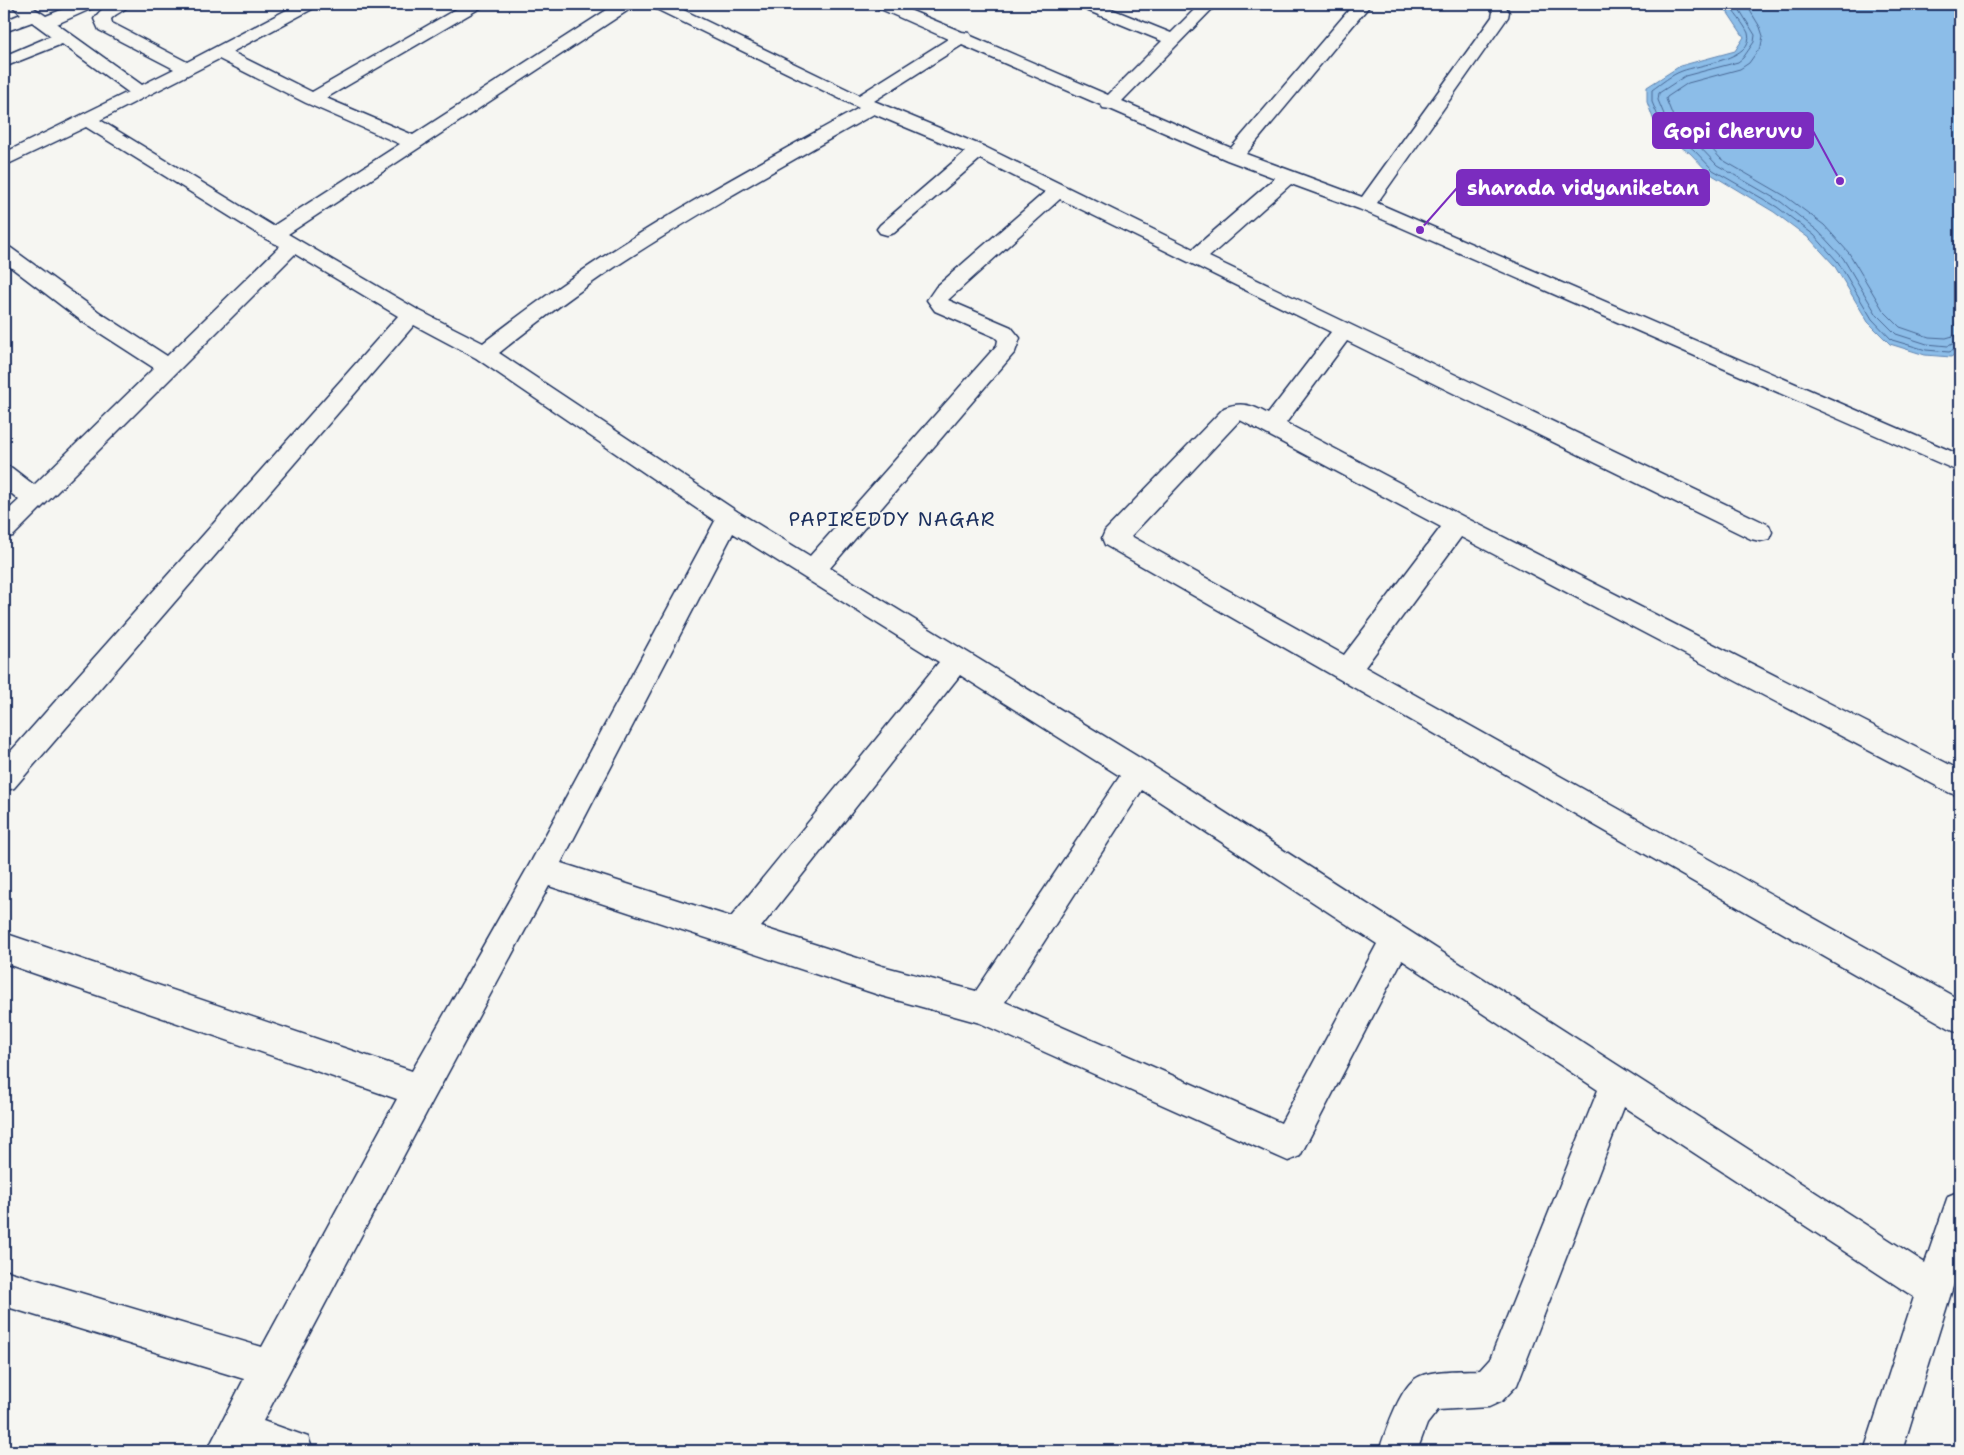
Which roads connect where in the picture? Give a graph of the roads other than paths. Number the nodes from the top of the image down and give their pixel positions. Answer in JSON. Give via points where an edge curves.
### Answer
{"nodes":[{"id":1,"x":18,"y":4,"type":"edge"},
{"id":2,"x":89,"y":4,"type":"edge"},
{"id":3,"x":122,"y":4,"type":"edge"},
{"id":4,"x":310,"y":4,"type":"edge"},
{"id":5,"x":476,"y":4,"type":"edge"},
{"id":6,"x":627,"y":4,"type":"edge"},
{"id":7,"x":658,"y":4,"type":"edge"},
{"id":8,"x":882,"y":4,"type":"edge"},
{"id":9,"x":1085,"y":4,"type":"edge"},
{"id":10,"x":1209,"y":4,"type":"edge"},
{"id":11,"x":1363,"y":4,"type":"edge"},
{"id":12,"x":1496,"y":4,"type":"edge"},
{"id":13,"x":39,"y":19,"type":"junction"},
{"id":14,"x":4,"y":27,"type":"edge"},
{"id":15,"x":64,"y":37,"type":"junction"},
{"id":16,"x":963,"y":38,"type":"junction"},
{"id":17,"x":1174,"y":40,"type":"junction"},
{"id":18,"x":218,"y":52,"type":"junction"},
{"id":19,"x":4,"y":62,"type":"edge"},
{"id":20,"x":187,"y":69,"type":"junction"},
{"id":21,"x":141,"y":93,"type":"junction"},
{"id":22,"x":312,"y":99,"type":"junction"},
{"id":23,"x":1109,"y":104,"type":"junction"},
{"id":24,"x":866,"y":105,"type":"junction"},
{"id":25,"x":86,"y":119,"type":"junction"},
{"id":26,"x":415,"y":143,"type":"junction"},
{"id":27,"x":978,"y":151,"type":"junction"},
{"id":28,"x":1234,"y":156,"type":"junction"},
{"id":29,"x":4,"y":160,"type":"edge"},
{"id":30,"x":1288,"y":176,"type":"junction"},
{"id":31,"x":1057,"y":191,"type":"junction"},
{"id":32,"x":1366,"y":205,"type":"junction"},
{"id":33,"x":886,"y":229,"type":"dead end"},
{"id":34,"x":283,"y":239,"type":"junction"},
{"id":35,"x":4,"y":252,"type":"edge"},
{"id":36,"x":1195,"y":258,"type":"junction"},
{"id":37,"x":411,"y":315,"type":"junction"},
{"id":38,"x":1344,"y":330,"type":"junction"},
{"id":39,"x":484,"y":353,"type":"junction"},
{"id":40,"x":168,"y":367,"type":"junction"},
{"id":41,"x":1271,"y":426,"type":"junction"},
{"id":42,"x":1960,"y":464,"type":"edge"},
{"id":43,"x":4,"y":474,"type":"edge"},
{"id":44,"x":34,"y":499,"type":"junction"},
{"id":45,"x":729,"y":518,"type":"junction"},
{"id":46,"x":1457,"y":524,"type":"junction"},
{"id":47,"x":4,"y":529,"type":"edge"},
{"id":48,"x":1760,"y":532,"type":"dead end"},
{"id":49,"x":813,"y":570,"type":"junction"},
{"id":50,"x":957,"y":660,"type":"junction"},
{"id":51,"x":1348,"y":670,"type":"junction"},
{"id":52,"x":1138,"y":772,"type":"junction"},
{"id":53,"x":4,"y":779,"type":"edge"},
{"id":54,"x":1960,"y":784,"type":"edge"},
{"id":55,"x":542,"y":870,"type":"junction"},
{"id":56,"x":737,"y":934,"type":"junction"},
{"id":57,"x":1396,"y":940,"type":"junction"},
{"id":58,"x":4,"y":948,"type":"edge"},
{"id":59,"x":983,"y":1008,"type":"junction"},
{"id":60,"x":1960,"y":1017,"type":"edge"},
{"id":61,"x":1617,"y":1083,"type":"junction"},
{"id":62,"x":420,"y":1090,"type":"junction"},
{"id":63,"x":1960,"y":1208,"type":"edge"},
{"id":64,"x":4,"y":1288,"type":"edge"},
{"id":65,"x":1936,"y":1290,"type":"junction"},
{"id":66,"x":270,"y":1368,"type":"junction"},
{"id":67,"x":231,"y":1441,"type":"edge"},
{"id":68,"x":294,"y":1451,"type":"edge"},
{"id":69,"x":1398,"y":1451,"type":"edge"},
{"id":70,"x":1883,"y":1451,"type":"edge"}],
"edges":[{"from":1,"to":13,"type":"street"},
{"from":2,"to":13,"type":"street"},
{"from":3,"to":20,"type":"street","via":[[102,19],[106,26]]},
{"from":4,"to":18,"type":"street"},
{"from":5,"to":22,"type":"street"},
{"from":6,"to":26,"type":"street"},
{"from":7,"to":24,"type":"street"},
{"from":8,"to":16,"type":"street"},
{"from":9,"to":17,"type":"street"},
{"from":10,"to":17,"type":"street"},
{"from":11,"to":28,"type":"street"},
{"from":12,"to":32,"type":"street","via":[[1500,17]]},
{"from":13,"to":14,"type":"street"},
{"from":13,"to":15,"type":"street"},
{"from":15,"to":19,"type":"street"},
{"from":15,"to":21,"type":"street"},
{"from":16,"to":23,"type":"street"},
{"from":16,"to":24,"type":"street"},
{"from":17,"to":23,"type":"street"},
{"from":18,"to":20,"type":"street"},
{"from":18,"to":22,"type":"street"},
{"from":20,"to":21,"type":"street"},
{"from":21,"to":25,"type":"street"},
{"from":22,"to":26,"type":"street"},
{"from":23,"to":28,"type":"street"},
{"from":24,"to":27,"type":"street"},
{"from":24,"to":39,"type":"street","via":[[627,250]]},
{"from":25,"to":29,"type":"street"},
{"from":25,"to":34,"type":"street"},
{"from":26,"to":34,"type":"street"},
{"from":27,"to":31,"type":"street"},
{"from":27,"to":33,"type":"street"},
{"from":28,"to":30,"type":"street"},
{"from":30,"to":32,"type":"street"},
{"from":30,"to":36,"type":"street"},
{"from":31,"to":36,"type":"street"},
{"from":31,"to":49,"type":"street","via":[[937,300],[942,306],[1003,332],[1009,338],[1007,347]]},
{"from":32,"to":42,"type":"street"},
{"from":34,"to":37,"type":"street"},
{"from":34,"to":40,"type":"street"},
{"from":35,"to":40,"type":"street","via":[[91,317]]},
{"from":36,"to":38,"type":"street"},
{"from":37,"to":39,"type":"street"},
{"from":37,"to":53,"type":"street"},
{"from":38,"to":41,"type":"street"},
{"from":38,"to":48,"type":"street"},
{"from":39,"to":45,"type":"street"},
{"from":40,"to":44,"type":"street"},
{"from":41,"to":46,"type":"street"},
{"from":41,"to":51,"type":"street","via":[[1248,413],[1239,411],[1232,414],[1114,538]]},
{"from":43,"to":44,"type":"street"},
{"from":44,"to":47,"type":"street"},
{"from":45,"to":49,"type":"street"},
{"from":45,"to":55,"type":"street"},
{"from":46,"to":51,"type":"street"},
{"from":46,"to":54,"type":"street"},
{"from":49,"to":50,"type":"street"},
{"from":50,"to":52,"type":"street"},
{"from":50,"to":56,"type":"street"},
{"from":51,"to":60,"type":"street"},
{"from":52,"to":57,"type":"street"},
{"from":52,"to":59,"type":"street"},
{"from":55,"to":56,"type":"street"},
{"from":55,"to":62,"type":"street"},
{"from":56,"to":59,"type":"street","via":[[882,982]]},
{"from":57,"to":59,"type":"street","via":[[1288,1144]]},
{"from":57,"to":61,"type":"street"},
{"from":58,"to":62,"type":"street"},
{"from":61,"to":65,"type":"street"},
{"from":61,"to":69,"type":"street","via":[[1504,1372],[1489,1388],[1428,1392],[1413,1412]]},
{"from":62,"to":66,"type":"street"},
{"from":63,"to":65,"type":"street"},
{"from":64,"to":66,"type":"street"},
{"from":65,"to":70,"type":"street"},
{"from":66,"to":67,"type":"street"},
{"from":67,"to":68,"type":"street"}]}
